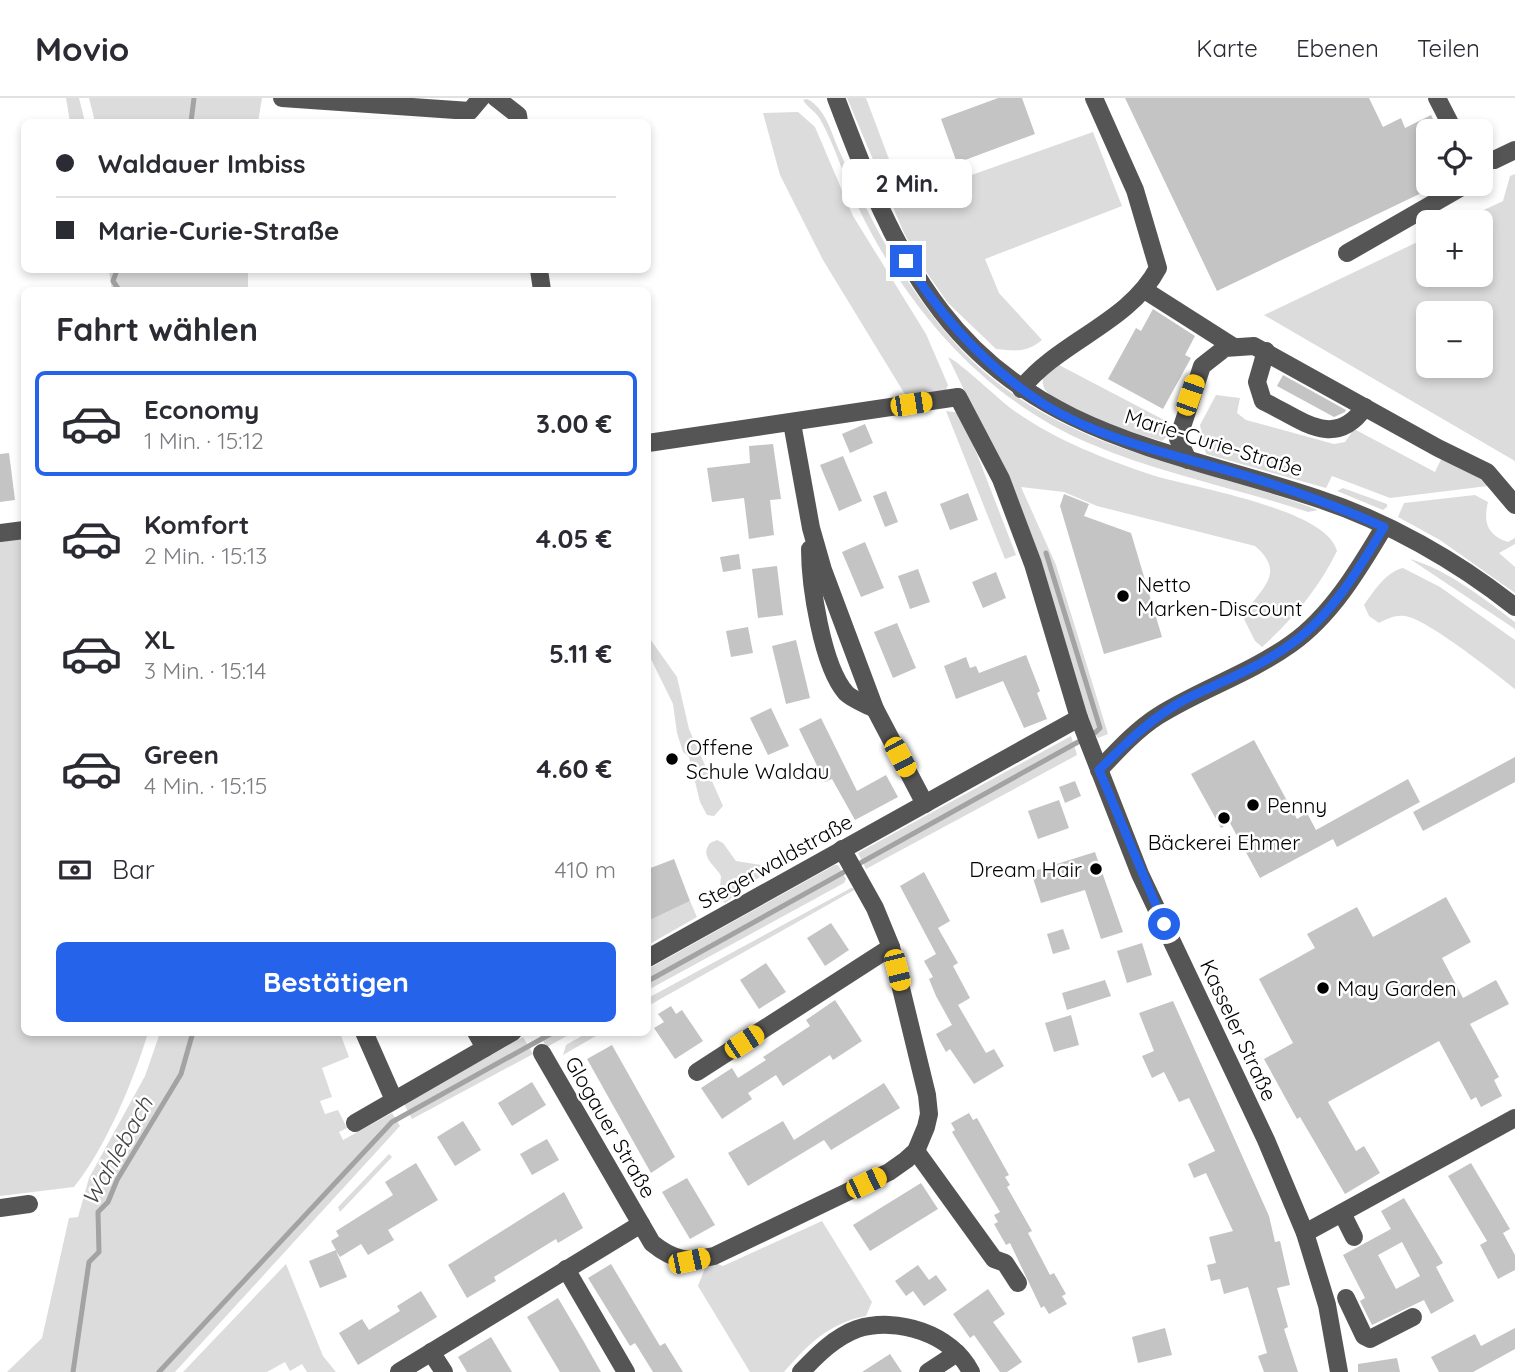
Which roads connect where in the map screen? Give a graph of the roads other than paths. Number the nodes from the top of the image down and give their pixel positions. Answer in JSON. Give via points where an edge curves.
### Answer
{"nodes":[{"id":1,"x":282,"y":98,"type":"edge"},
{"id":2,"x":481,"y":98,"type":"edge"},
{"id":3,"x":496,"y":98,"type":"edge"},
{"id":4,"x":836,"y":98,"type":"edge"},
{"id":5,"x":1094,"y":98,"type":"edge"},
{"id":6,"x":1437,"y":98,"type":"edge"},
{"id":7,"x":519,"y":119,"type":"edge"},
{"id":8,"x":1448,"y":119,"type":"edge"},
{"id":9,"x":1515,"y":150,"type":"edge"},
{"id":10,"x":1493,"y":160,"type":"edge"},
{"id":11,"x":1446,"y":196,"type":"edge"},
{"id":12,"x":1347,"y":253,"type":"dead end"},
{"id":13,"x":1146,"y":291,"type":"junction"},
{"id":14,"x":1234,"y":347,"type":"junction"},
{"id":15,"x":1266,"y":351,"type":"junction"},
{"id":16,"x":1021,"y":389,"type":"junction"},
{"id":17,"x":1364,"y":407,"type":"junction"},
{"id":18,"x":792,"y":423,"type":"junction"},
{"id":19,"x":651,"y":443,"type":"edge"},
{"id":20,"x":1188,"y":460,"type":"junction"},
{"id":21,"x":1515,"y":505,"type":"edge"},
{"id":22,"x":1384,"y":527,"type":"junction"},
{"id":23,"x":811,"y":528,"type":"junction"},
{"id":24,"x":21,"y":530,"type":"edge"},
{"id":25,"x":0,"y":533,"type":"edge"},
{"id":26,"x":1515,"y":607,"type":"edge"},
{"id":27,"x":875,"y":709,"type":"junction"},
{"id":28,"x":1084,"y":733,"type":"junction"},
{"id":29,"x":1099,"y":770,"type":"junction"},
{"id":30,"x":925,"y":804,"type":"junction"},
{"id":31,"x":849,"y":861,"type":"junction"},
{"id":32,"x":891,"y":947,"type":"junction"},
{"id":33,"x":651,"y":957,"type":"edge"},
{"id":34,"x":366,"y":1036,"type":"edge"},
{"id":35,"x":478,"y":1036,"type":"edge"},
{"id":36,"x":506,"y":1036,"type":"edge"},
{"id":37,"x":485,"y":1048,"type":"junction"},
{"id":38,"x":542,"y":1053,"type":"dead end"},
{"id":39,"x":697,"y":1072,"type":"dead end"},
{"id":40,"x":394,"y":1100,"type":"junction"},
{"id":41,"x":1515,"y":1118,"type":"edge"},
{"id":42,"x":355,"y":1123,"type":"dead end"},
{"id":43,"x":916,"y":1151,"type":"junction"},
{"id":44,"x":29,"y":1204,"type":"dead end"},
{"id":45,"x":0,"y":1208,"type":"edge"},
{"id":46,"x":1342,"y":1213,"type":"junction"},
{"id":47,"x":641,"y":1224,"type":"junction"},
{"id":48,"x":1305,"y":1233,"type":"junction"},
{"id":49,"x":1354,"y":1237,"type":"dead end"},
{"id":50,"x":566,"y":1269,"type":"junction"},
{"id":51,"x":1018,"y":1283,"type":"dead end"},
{"id":52,"x":1346,"y":1298,"type":"dead end"},
{"id":53,"x":1413,"y":1317,"type":"dead end"},
{"id":54,"x":431,"y":1352,"type":"junction"},
{"id":55,"x":957,"y":1353,"type":"junction"},
{"id":56,"x":399,"y":1372,"type":"edge"},
{"id":57,"x":444,"y":1372,"type":"edge"},
{"id":58,"x":626,"y":1372,"type":"edge"},
{"id":59,"x":802,"y":1372,"type":"edge"},
{"id":60,"x":928,"y":1372,"type":"edge"},
{"id":61,"x":971,"y":1372,"type":"edge"},
{"id":62,"x":1339,"y":1372,"type":"edge"}],
"edges":[{"from":1,"to":2,"type":"street","via":[[470,111]]},
{"from":3,"to":7,"type":"street"},
{"from":4,"to":16,"type":"street","name":"Marie-Curie-Straße","via":[[877,202],[916,276],[965,340]]},
{"from":5,"to":13,"type":"street","via":[[1135,190],[1158,268]]},
{"from":6,"to":8,"type":"street"},
{"from":9,"to":10,"type":"street"},
{"from":11,"to":12,"type":"street"},
{"from":13,"to":14,"type":"street"},
{"from":13,"to":16,"type":"street","via":[[1049,358]]},
{"from":14,"to":15,"type":"street"},
{"from":14,"to":20,"type":"street","via":[[1225,348],[1198,373],[1178,439]]},
{"from":15,"to":17,"type":"street"},
{"from":15,"to":17,"type":"street","via":[[1257,382],[1264,401],[1321,430],[1339,431],[1355,421]]},
{"from":16,"to":20,"type":"street","name":"Marie-Curie-Straße","via":[[1095,428]]},
{"from":17,"to":21,"type":"street","via":[[1487,472]]},
{"from":18,"to":19,"type":"street"},
{"from":18,"to":23,"type":"street"},
{"from":18,"to":28,"type":"street","name":"Kasseler Straße","via":[[958,397],[1001,479],[1029,552]]},
{"from":20,"to":22,"type":"street","name":"Marie-Curie-Straße","via":[[1318,498]]},
{"from":22,"to":26,"type":"street","name":"Marie-Curie-Straße","via":[[1449,561]]},
{"from":22,"to":29,"type":"street","via":[[1324,615],[1293,643],[1155,718]]},
{"from":23,"to":27,"type":"street"},
{"from":23,"to":27,"type":"street","via":[[814,598],[835,674],[849,695]]},
{"from":24,"to":25,"type":"street"},
{"from":27,"to":30,"type":"street"},
{"from":28,"to":29,"type":"street","name":"Kasseler Straße"},
{"from":28,"to":30,"type":"street","name":"Stegerwaldstraße"},
{"from":29,"to":48,"type":"street","name":"Kasseler Straße","via":[[1140,874]]},
{"from":30,"to":31,"type":"street","name":"Stegerwaldstraße"},
{"from":31,"to":32,"type":"street"},
{"from":31,"to":33,"type":"street","name":"Stegerwaldstraße"},
{"from":32,"to":39,"type":"street"},
{"from":32,"to":43,"type":"street","via":[[929,1114]]},
{"from":34,"to":40,"type":"street"},
{"from":35,"to":37,"type":"street"},
{"from":36,"to":37,"type":"street"},
{"from":37,"to":40,"type":"street"},
{"from":38,"to":47,"type":"street","name":"Glogauer Straße"},
{"from":40,"to":42,"type":"street"},
{"from":41,"to":46,"type":"street"},
{"from":43,"to":47,"type":"street","name":"Glogauer Straße","via":[[889,1172],[714,1256],[689,1261],[668,1256],[652,1243]]},
{"from":43,"to":51,"type":"street","via":[[994,1259],[1005,1263]]},
{"from":44,"to":45,"type":"street"},
{"from":46,"to":48,"type":"street"},
{"from":46,"to":49,"type":"street"},
{"from":47,"to":50,"type":"street","name":"Glogauer Straße"},
{"from":48,"to":62,"type":"street","name":"Kasseler Straße","via":[[1327,1306]]},
{"from":50,"to":54,"type":"street","name":"Glogauer Straße"},
{"from":50,"to":58,"type":"street"},
{"from":52,"to":53,"type":"street","via":[[1364,1336],[1370,1339]]},
{"from":54,"to":56,"type":"street","name":"Glogauer Straße"},
{"from":54,"to":57,"type":"street"},
{"from":55,"to":59,"type":"street","via":[[918,1329],[869,1327],[841,1337]]},
{"from":55,"to":60,"type":"street"},
{"from":55,"to":61,"type":"street"}]}
